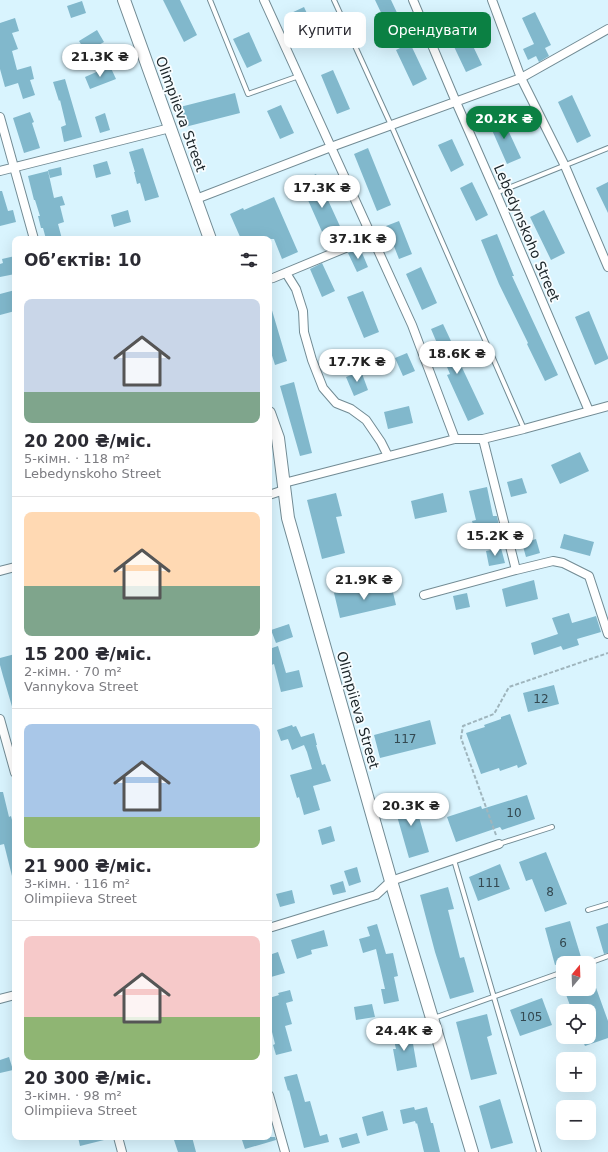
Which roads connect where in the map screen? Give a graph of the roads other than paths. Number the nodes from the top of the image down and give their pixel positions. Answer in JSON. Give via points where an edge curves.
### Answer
{"nodes":[{"id":1,"x":124,"y":0,"type":"edge"},
{"id":2,"x":210,"y":0,"type":"edge"},
{"id":3,"x":264,"y":0,"type":"edge"},
{"id":4,"x":334,"y":0,"type":"edge"},
{"id":5,"x":413,"y":0,"type":"edge"},
{"id":6,"x":492,"y":0,"type":"edge"},
{"id":7,"x":608,"y":29,"type":"edge"},
{"id":8,"x":299,"y":76,"type":"junction"},
{"id":9,"x":521,"y":78,"type":"junction"},
{"id":10,"x":456,"y":102,"type":"junction"},
{"id":11,"x":0,"y":117,"type":"edge"},
{"id":12,"x":390,"y":125,"type":"junction"},
{"id":13,"x":170,"y":128,"type":"junction"},
{"id":14,"x":331,"y":147,"type":"junction"},
{"id":15,"x":608,"y":148,"type":"edge"},
{"id":16,"x":565,"y":166,"type":"junction"},
{"id":17,"x":14,"y":167,"type":"junction"},
{"id":18,"x":0,"y":171,"type":"edge"},
{"id":19,"x":496,"y":193,"type":"junction"},
{"id":20,"x":196,"y":199,"type":"junction"},
{"id":21,"x":33,"y":236,"type":"edge"},
{"id":22,"x":209,"y":236,"type":"edge"},
{"id":23,"x":372,"y":237,"type":"junction"},
{"id":24,"x":608,"y":267,"type":"edge"},
{"id":25,"x":286,"y":273,"type":"junction"},
{"id":26,"x":272,"y":278,"type":"edge"},
{"id":27,"x":608,"y":406,"type":"edge"},
{"id":28,"x":589,"y":411,"type":"junction"},
{"id":29,"x":272,"y":421,"type":"edge"},
{"id":30,"x":524,"y":429,"type":"junction"},
{"id":31,"x":455,"y":439,"type":"junction"},
{"id":32,"x":483,"y":439,"type":"junction"},
{"id":33,"x":388,"y":456,"type":"junction"},
{"id":34,"x":284,"y":487,"type":"junction"},
{"id":35,"x":272,"y":493,"type":"edge"},
{"id":36,"x":12,"y":568,"type":"edge"},
{"id":37,"x":516,"y":570,"type":"junction"},
{"id":38,"x":0,"y":571,"type":"edge"},
{"id":39,"x":424,"y":595,"type":"dead end"},
{"id":40,"x":608,"y":634,"type":"edge"},
{"id":41,"x":0,"y":719,"type":"edge"},
{"id":42,"x":12,"y":762,"type":"edge"},
{"id":43,"x":552,"y":827,"type":"dead end"},
{"id":44,"x":499,"y":844,"type":"joint"},
{"id":45,"x":454,"y":860,"type":"junction"},
{"id":46,"x":391,"y":881,"type":"junction"},
{"id":47,"x":608,"y":904,"type":"edge"},
{"id":48,"x":588,"y":910,"type":"dead end"},
{"id":49,"x":272,"y":927,"type":"edge"},
{"id":50,"x":608,"y":956,"type":"edge"},
{"id":51,"x":596,"y":960,"type":"edge"},
{"id":52,"x":556,"y":974,"type":"edge"},
{"id":53,"x":12,"y":996,"type":"edge"},
{"id":54,"x":494,"y":996,"type":"junction"},
{"id":55,"x":0,"y":999,"type":"edge"},
{"id":56,"x":432,"y":1018,"type":"junction"},
{"id":57,"x":272,"y":1106,"type":"edge"},
{"id":58,"x":119,"y":1140,"type":"edge"},
{"id":59,"x":122,"y":1152,"type":"edge"},
{"id":60,"x":285,"y":1152,"type":"edge"},
{"id":61,"x":472,"y":1152,"type":"edge"},
{"id":62,"x":539,"y":1152,"type":"edge"}],
"edges":[{"from":1,"to":13,"type":"main road","name":"Olimpiieva Street"},
{"from":2,"to":8,"type":"lane","via":[[248,94]]},
{"from":3,"to":8,"type":"street"},
{"from":4,"to":12,"type":"lane"},
{"from":5,"to":10,"type":"street","name":"Lebedynskoho Street"},
{"from":6,"to":9,"type":"street"},
{"from":7,"to":9,"type":"street"},
{"from":8,"to":14,"type":"street"},
{"from":9,"to":10,"type":"street"},
{"from":9,"to":16,"type":"street"},
{"from":10,"to":12,"type":"street"},
{"from":10,"to":19,"type":"street","name":"Lebedynskoho Street"},
{"from":11,"to":17,"type":"street"},
{"from":12,"to":14,"type":"street"},
{"from":12,"to":30,"type":"lane"},
{"from":13,"to":17,"type":"street"},
{"from":13,"to":20,"type":"main road","name":"Olimpiieva Street"},
{"from":14,"to":20,"type":"street"},
{"from":14,"to":23,"type":"street"},
{"from":15,"to":16,"type":"lane"},
{"from":16,"to":19,"type":"lane"},
{"from":16,"to":24,"type":"street"},
{"from":17,"to":18,"type":"street"},
{"from":17,"to":21,"type":"street"},
{"from":19,"to":28,"type":"street","name":"Lebedynskoho Street"},
{"from":20,"to":22,"type":"main road","name":"Olimpiieva Street"},
{"from":23,"to":25,"type":"street"},
{"from":23,"to":31,"type":"street","via":[[412,325]]},
{"from":25,"to":26,"type":"street"},
{"from":25,"to":33,"type":"street","via":[[296,289],[303,311],[304,332],[324,388],[336,403],[351,409],[366,420]]},
{"from":27,"to":28,"type":"street"},
{"from":28,"to":30,"type":"street"},
{"from":29,"to":34,"type":"main road","name":"Olimpiieva Street","via":[[278,438]]},
{"from":30,"to":32,"type":"street"},
{"from":31,"to":32,"type":"street"},
{"from":31,"to":33,"type":"street"},
{"from":32,"to":37,"type":"street"},
{"from":33,"to":34,"type":"street"},
{"from":34,"to":35,"type":"street"},
{"from":34,"to":46,"type":"main road","name":"Olimpiieva Street","via":[[288,518]]},
{"from":36,"to":38,"type":"street"},
{"from":37,"to":39,"type":"street"},
{"from":37,"to":40,"type":"street","via":[[553,561],[589,576]]},
{"from":41,"to":42,"type":"street"},
{"from":43,"to":44,"type":"lane"},
{"from":44,"to":45,"type":"street"},
{"from":45,"to":46,"type":"street"},
{"from":45,"to":54,"type":"lane"},
{"from":46,"to":49,"type":"street","via":[[376,895]]},
{"from":46,"to":56,"type":"main road","name":"Olimpiieva Street"},
{"from":47,"to":48,"type":"lane"},
{"from":50,"to":51,"type":"lane"},
{"from":52,"to":54,"type":"lane"},
{"from":53,"to":55,"type":"street"},
{"from":54,"to":56,"type":"lane"},
{"from":54,"to":62,"type":"lane"},
{"from":56,"to":61,"type":"main road","name":"Olimpiieva Street"},
{"from":57,"to":60,"type":"street"},
{"from":58,"to":59,"type":"street"}]}
